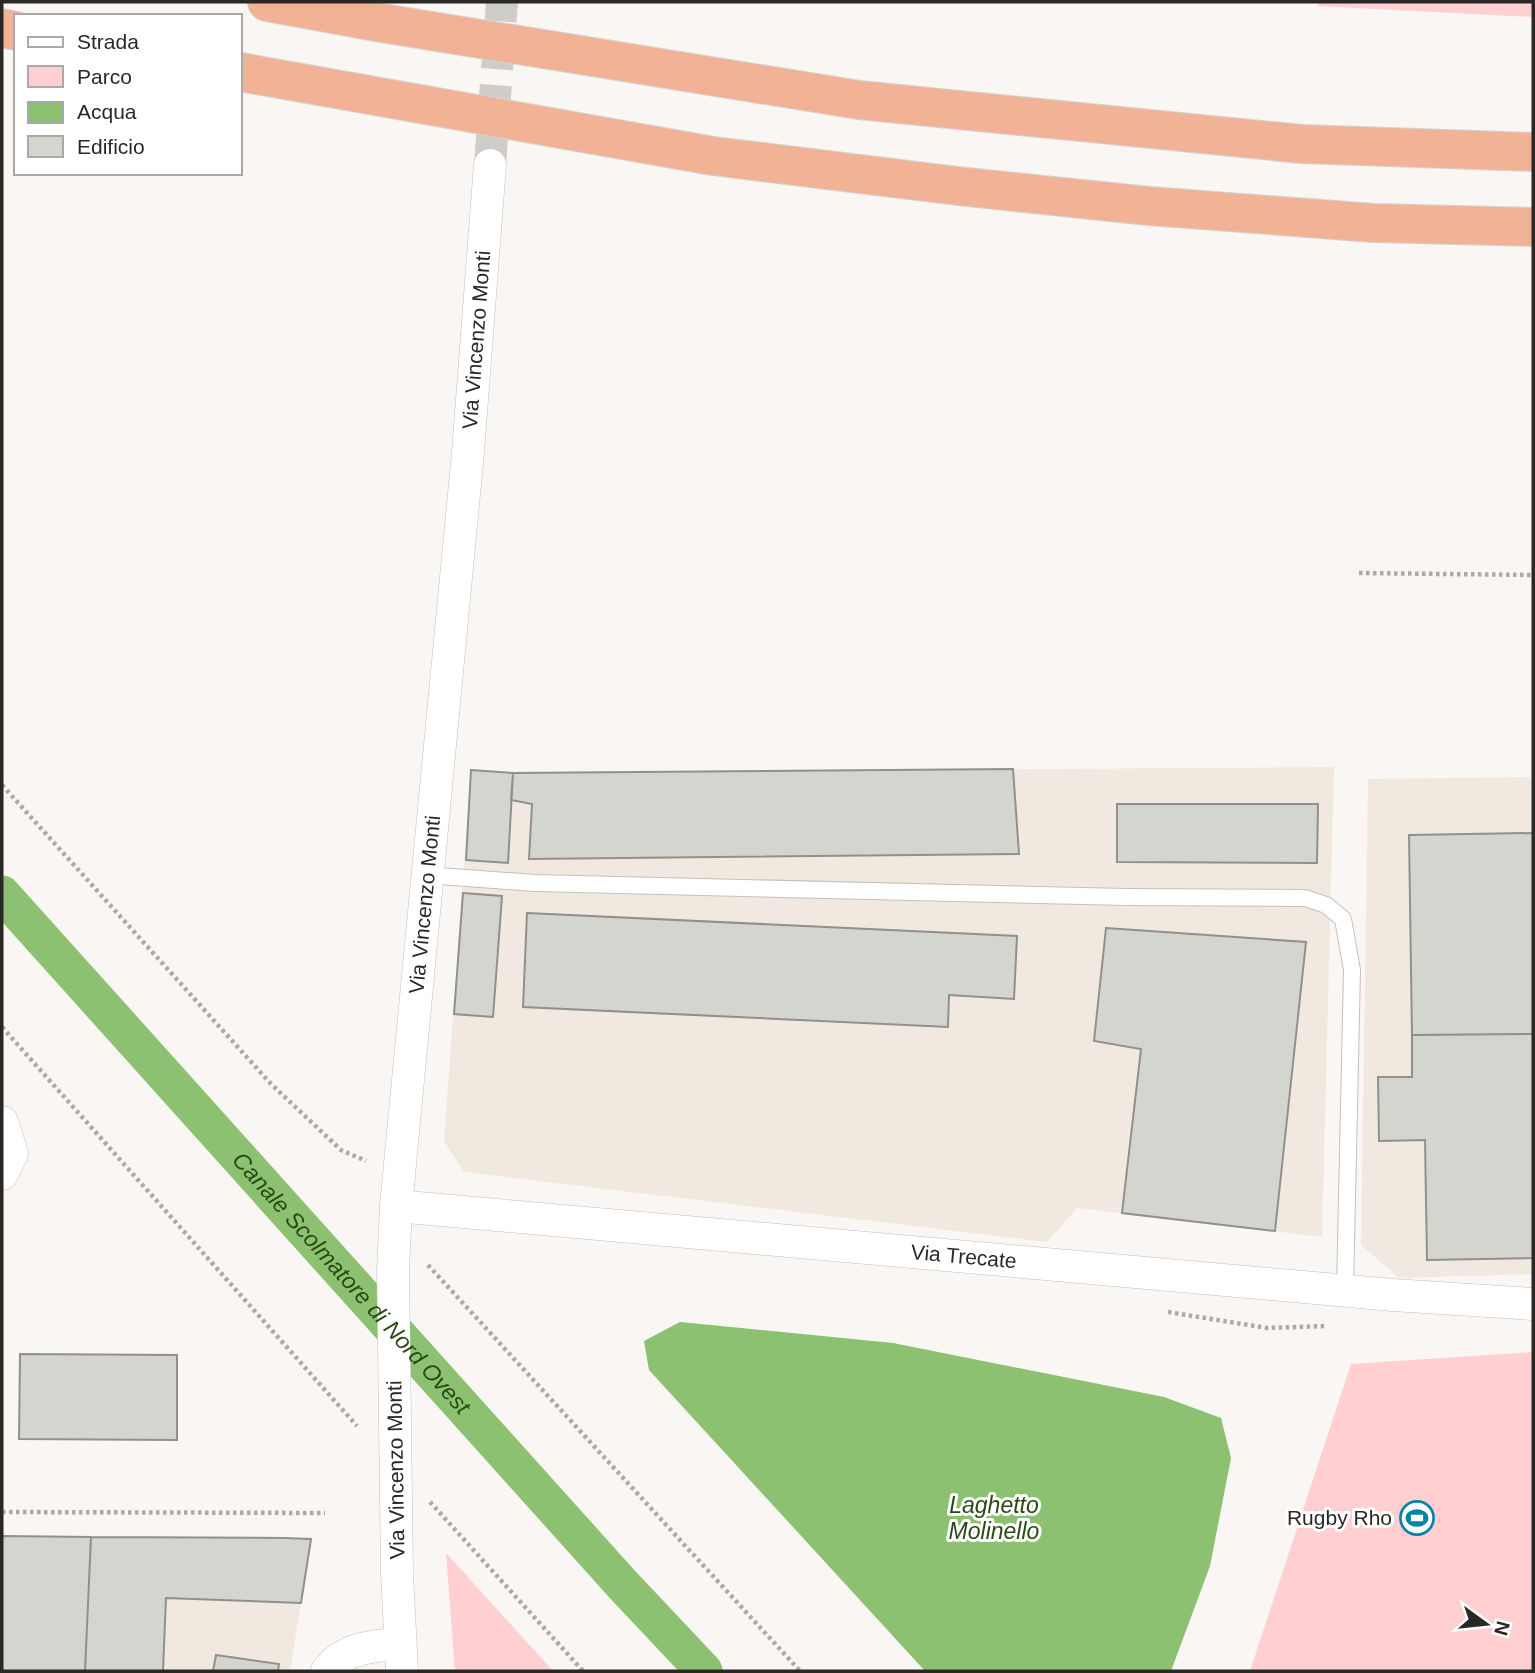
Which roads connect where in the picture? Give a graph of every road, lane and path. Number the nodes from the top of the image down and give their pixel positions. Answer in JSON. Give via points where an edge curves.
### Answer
{"nodes":[{"id":1,"x":267,"y":2,"type":"edge"},
{"id":2,"x":242,"y":72,"type":"edge"},
{"id":3,"x":1533,"y":152,"type":"edge"},
{"id":4,"x":490,"y":165,"type":"tunnel mouth"},
{"id":5,"x":1533,"y":228,"type":"edge"},
{"id":6,"x":1359,"y":573,"type":"dead end"},
{"id":7,"x":1533,"y":575,"type":"edge"},
{"id":8,"x":2,"y":785,"type":"edge"},
{"id":9,"x":426,"y":875,"type":"junction"},
{"id":10,"x":2,"y":1027,"type":"edge"},
{"id":11,"x":2,"y":1122,"type":"edge"},
{"id":12,"x":7,"y":1163,"type":"edge"},
{"id":13,"x":398,"y":1175,"type":"junction"},
{"id":14,"x":409,"y":1208,"type":"junction"},
{"id":15,"x":1345,"y":1290,"type":"junction"},
{"id":16,"x":1533,"y":1304,"type":"edge"},
{"id":17,"x":1162,"y":1311,"type":"dead end"},
{"id":18,"x":1333,"y":1325,"type":"dead end"},
{"id":19,"x":357,"y":1426,"type":"dead end"},
{"id":20,"x":427,"y":1499,"type":"dead end"},
{"id":21,"x":2,"y":1512,"type":"edge"},
{"id":22,"x":325,"y":1513,"type":"dead end"},
{"id":23,"x":401,"y":1658,"type":"edge"},
{"id":24,"x":327,"y":1671,"type":"edge"},
{"id":25,"x":583,"y":1671,"type":"edge"},
{"id":26,"x":800,"y":1671,"type":"edge"}],
"edges":[{"from":1,"to":3,"type":"highway","via":[[859,100],[1302,144]]},
{"from":2,"to":5,"type":"highway","via":[[713,156],[958,186],[1374,223]]},
{"from":4,"to":9,"type":"street","name":"Via Vincenzo Monti","via":[[469,439]]},
{"from":6,"to":7,"type":"path"},
{"from":8,"to":13,"type":"path","via":[[271,1084],[341,1150]]},
{"from":9,"to":13,"type":"street","name":"Via Vincenzo Monti"},
{"from":9,"to":15,"type":"lane","via":[[590,884],[1305,898],[1326,905],[1343,919],[1352,970]]},
{"from":10,"to":19,"type":"path"},
{"from":11,"to":12,"type":"street"},
{"from":13,"to":14,"type":"street","name":"Via Vincenzo Monti"},
{"from":14,"to":15,"type":"street","name":"Via Trecate"},
{"from":14,"to":23,"type":"street","name":"Via Vincenzo Monti","via":[[393,1270]]},
{"from":14,"to":26,"type":"path","via":[[423,1259]]},
{"from":15,"to":16,"type":"street","name":"Via Trecate"},
{"from":17,"to":18,"type":"path","via":[[1267,1328]]},
{"from":20,"to":25,"type":"path"},
{"from":21,"to":22,"type":"path"},
{"from":23,"to":24,"type":"street","name":"Via Vincenzo Monti","via":[[366,1647]]}]}
